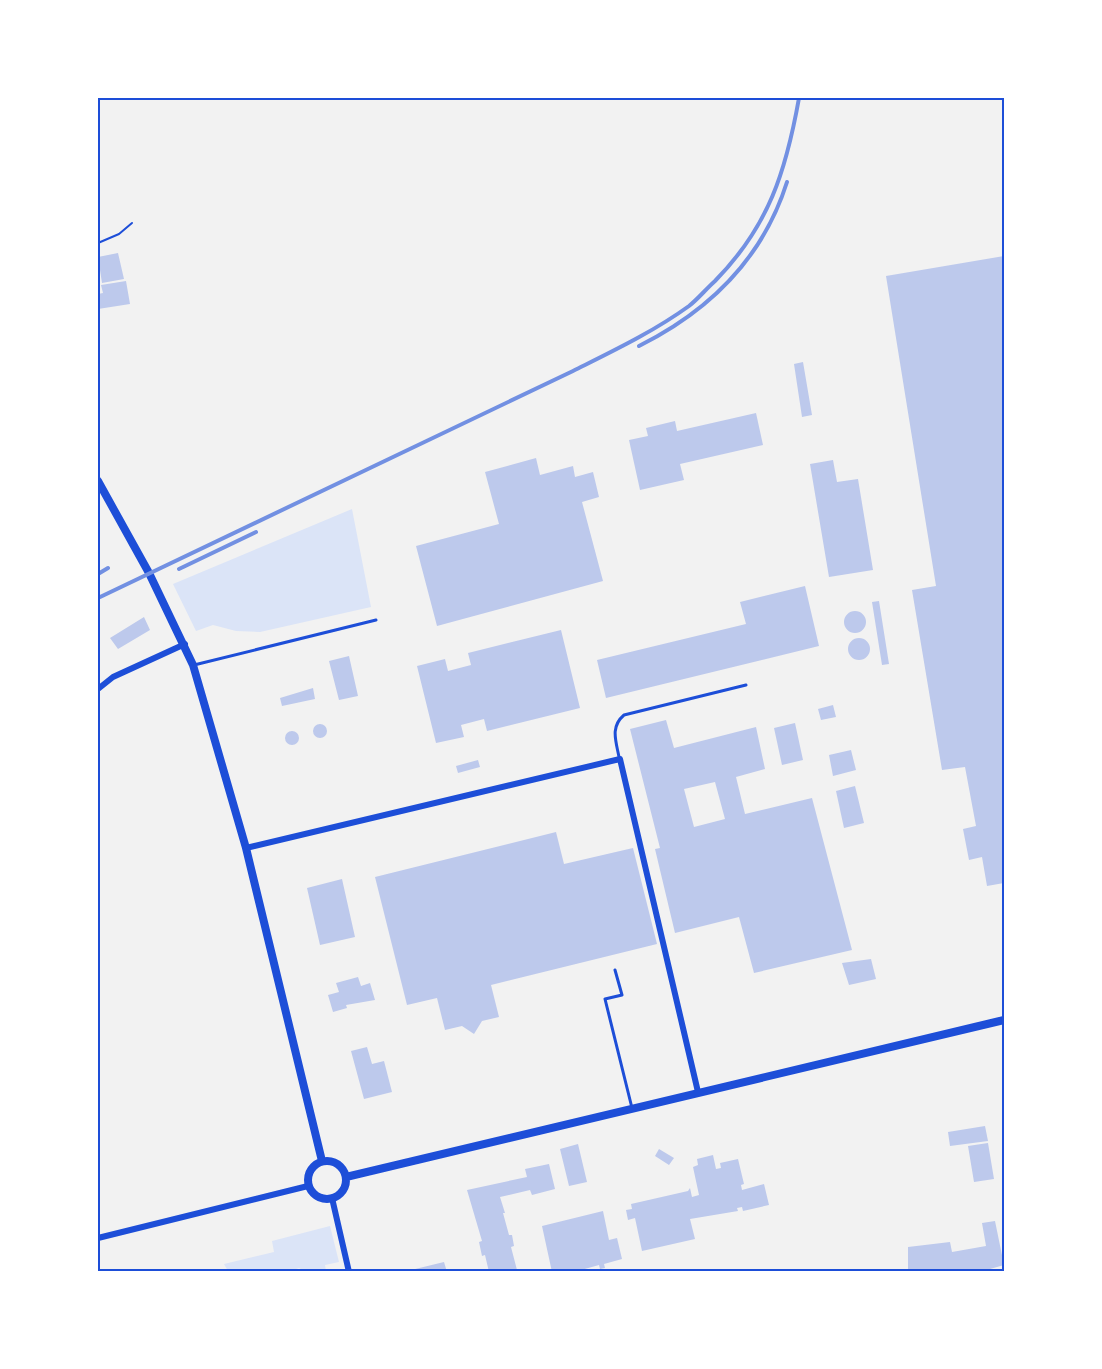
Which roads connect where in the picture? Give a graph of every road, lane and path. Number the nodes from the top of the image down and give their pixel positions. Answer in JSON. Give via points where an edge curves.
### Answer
{"nodes":[{"id":1,"x":132,"y":223,"type":"dead end"},
{"id":2,"x":98,"y":243,"type":"edge"},
{"id":3,"x":98,"y":481,"type":"edge"},
{"id":4,"x":376,"y":620,"type":"dead end"},
{"id":5,"x":185,"y":644,"type":"junction"},
{"id":6,"x":193,"y":665,"type":"junction"},
{"id":7,"x":746,"y":685,"type":"dead end"},
{"id":8,"x":98,"y":689,"type":"edge"},
{"id":9,"x":620,"y":759,"type":"junction"},
{"id":10,"x":246,"y":848,"type":"junction"},
{"id":11,"x":615,"y":970,"type":"dead end"},
{"id":12,"x":1005,"y":1020,"type":"edge"},
{"id":13,"x":698,"y":1092,"type":"junction"},
{"id":14,"x":632,"y":1107,"type":"junction"},
{"id":15,"x":322,"y":1161,"type":"junction"},
{"id":16,"x":346,"y":1177,"type":"junction"},
{"id":17,"x":308,"y":1186,"type":"junction"},
{"id":18,"x":332,"y":1198,"type":"junction"},
{"id":19,"x":98,"y":1238,"type":"edge"},
{"id":20,"x":349,"y":1272,"type":"edge"}],
"edges":[{"from":1,"to":2,"type":"path"},
{"from":3,"to":5,"type":"street"},
{"from":4,"to":6,"type":"lane"},
{"from":5,"to":6,"type":"street"},
{"from":5,"to":8,"type":"street","via":[[113,677]]},
{"from":6,"to":10,"type":"street"},
{"from":7,"to":9,"type":"lane","via":[[624,715],[614,730]]},
{"from":9,"to":10,"type":"street"},
{"from":9,"to":13,"type":"street"},
{"from":10,"to":15,"type":"street"},
{"from":11,"to":14,"type":"lane","via":[[622,995],[604,999]]},
{"from":12,"to":13,"type":"street"},
{"from":13,"to":14,"type":"street"},
{"from":14,"to":16,"type":"street"},
{"from":15,"to":16,"type":"street","via":[[340,1166]]},
{"from":15,"to":17,"type":"street","via":[[312,1168]]},
{"from":16,"to":18,"type":"street","via":[[345,1188]]},
{"from":17,"to":18,"type":"street","via":[[320,1198]]},
{"from":17,"to":19,"type":"street"},
{"from":18,"to":20,"type":"street"}]}
